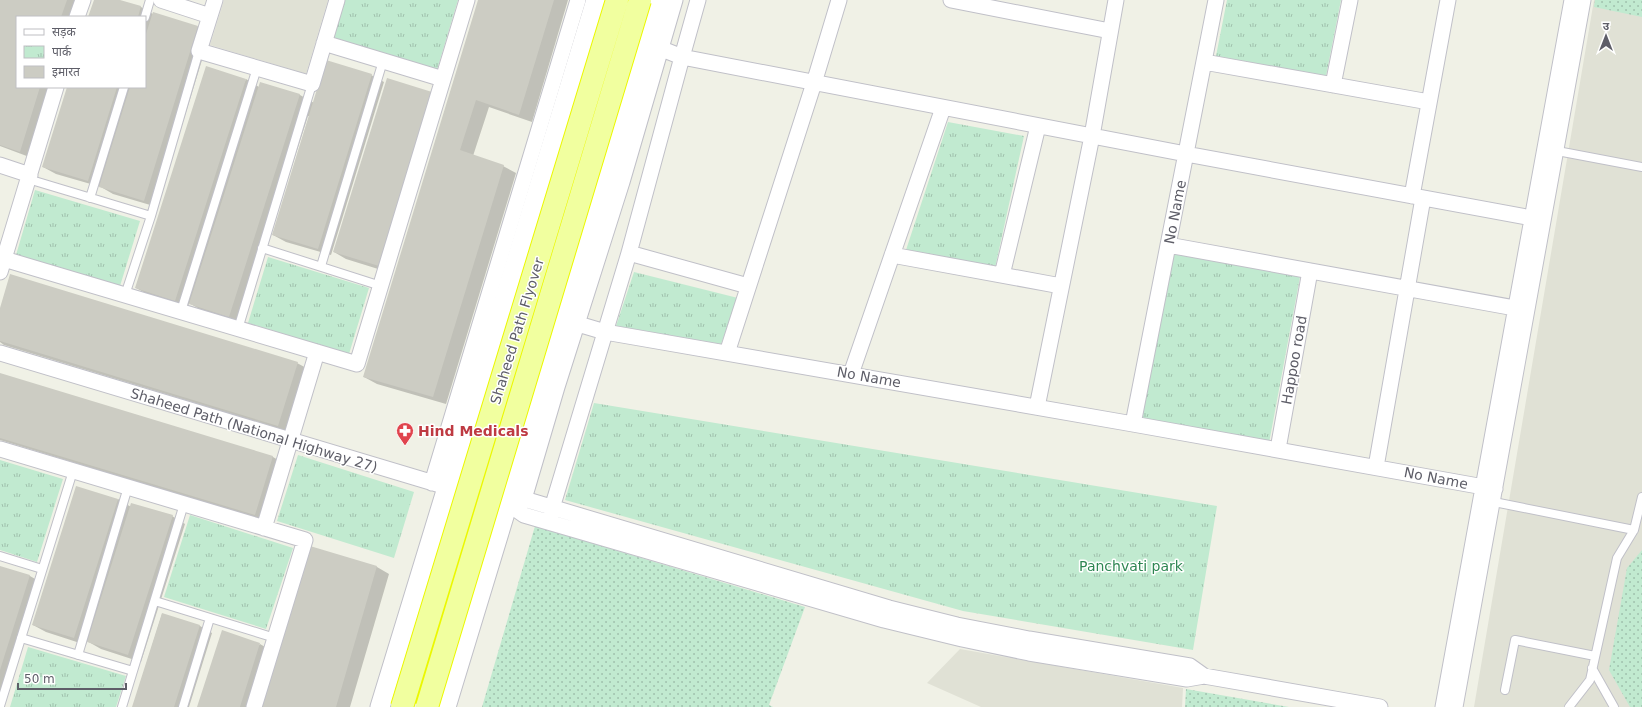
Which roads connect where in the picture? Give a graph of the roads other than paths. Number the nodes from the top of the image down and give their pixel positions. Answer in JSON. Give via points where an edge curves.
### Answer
{"nodes":[{"id":1,"x":83,"y":0,"type":"edge"},
{"id":2,"x":150,"y":0,"type":"edge"},
{"id":3,"x":160,"y":0,"type":"edge"},
{"id":4,"x":215,"y":0,"type":"edge"},
{"id":5,"x":337,"y":0,"type":"edge"},
{"id":6,"x":467,"y":0,"type":"edge"},
{"id":7,"x":578,"y":0,"type":"edge"},
{"id":8,"x":596,"y":0,"type":"edge"},
{"id":9,"x":617,"y":0,"type":"edge"},
{"id":10,"x":640,"y":0,"type":"edge"},
{"id":11,"x":661,"y":0,"type":"edge"},
{"id":12,"x":675,"y":0,"type":"edge"},
{"id":13,"x":698,"y":0,"type":"edge"},
{"id":14,"x":839,"y":0,"type":"edge"},
{"id":15,"x":951,"y":0,"type":"edge"},
{"id":16,"x":1116,"y":0,"type":"edge"},
{"id":17,"x":1216,"y":0,"type":"edge"},
{"id":18,"x":1350,"y":0,"type":"edge"},
{"id":19,"x":1448,"y":0,"type":"edge"},
{"id":20,"x":1572,"y":0,"type":"edge"},
{"id":21,"x":1583,"y":0,"type":"edge"},
{"id":22,"x":1004,"y":5,"type":"edge"},
{"id":23,"x":77,"y":16,"type":"edge"},
{"id":24,"x":145,"y":16,"type":"edge"},
{"id":25,"x":210,"y":16,"type":"junction"},
{"id":26,"x":1110,"y":31,"type":"junction"},
{"id":27,"x":324,"y":42,"type":"junction"},
{"id":28,"x":662,"y":49,"type":"junction"},
{"id":29,"x":200,"y":51,"type":"junction"},
{"id":30,"x":682,"y":57,"type":"junction"},
{"id":31,"x":383,"y":61,"type":"junction"},
{"id":32,"x":1204,"y":62,"type":"junction"},
{"id":33,"x":257,"y":68,"type":"junction"},
{"id":34,"x":443,"y":80,"type":"junction"},
{"id":35,"x":814,"y":83,"type":"junction"},
{"id":36,"x":312,"y":84,"type":"junction"},
{"id":37,"x":1334,"y":85,"type":"junction"},
{"id":38,"x":56,"y":88,"type":"edge"},
{"id":39,"x":124,"y":88,"type":"edge"},
{"id":40,"x":1429,"y":102,"type":"junction"},
{"id":41,"x":944,"y":108,"type":"junction"},
{"id":42,"x":1038,"y":126,"type":"junction"},
{"id":43,"x":1092,"y":136,"type":"junction"},
{"id":44,"x":1550,"y":149,"type":"junction"},
{"id":45,"x":1186,"y":154,"type":"junction"},
{"id":46,"x":0,"y":165,"type":"edge"},
{"id":47,"x":1642,"y":167,"type":"edge"},
{"id":48,"x":29,"y":177,"type":"junction"},
{"id":49,"x":1418,"y":197,"type":"junction"},
{"id":50,"x":90,"y":198,"type":"junction"},
{"id":51,"x":151,"y":216,"type":"junction"},
{"id":52,"x":1532,"y":218,"type":"junction"},
{"id":53,"x":1168,"y":246,"type":"junction"},
{"id":54,"x":262,"y":248,"type":"junction"},
{"id":55,"x":629,"y":253,"type":"junction"},
{"id":56,"x":892,"y":255,"type":"junction"},
{"id":57,"x":2,"y":265,"type":"edge"},
{"id":58,"x":321,"y":266,"type":"junction"},
{"id":59,"x":1310,"y":270,"type":"junction"},
{"id":60,"x":1002,"y":275,"type":"junction"},
{"id":61,"x":381,"y":286,"type":"junction"},
{"id":62,"x":748,"y":286,"type":"junction"},
{"id":63,"x":1061,"y":286,"type":"junction"},
{"id":64,"x":1408,"y":288,"type":"junction"},
{"id":65,"x":126,"y":295,"type":"junction"},
{"id":66,"x":1521,"y":309,"type":"junction"},
{"id":67,"x":181,"y":311,"type":"junction"},
{"id":68,"x":578,"y":324,"type":"junction"},
{"id":69,"x":238,"y":329,"type":"junction"},
{"id":70,"x":605,"y":332,"type":"junction"},
{"id":71,"x":317,"y":352,"type":"junction"},
{"id":72,"x":0,"y":353,"type":"edge"},
{"id":73,"x":727,"y":353,"type":"junction"},
{"id":74,"x":851,"y":374,"type":"junction"},
{"id":75,"x":1037,"y":407,"type":"junction"},
{"id":76,"x":1134,"y":424,"type":"junction"},
{"id":77,"x":291,"y":441,"type":"junction"},
{"id":78,"x":0,"y":449,"type":"edge"},
{"id":79,"x":1278,"y":449,"type":"junction"},
{"id":80,"x":1376,"y":467,"type":"junction"},
{"id":81,"x":73,"y":471,"type":"junction"},
{"id":82,"x":440,"y":486,"type":"junction"},
{"id":83,"x":128,"y":487,"type":"junction"},
{"id":84,"x":1488,"y":494,"type":"junction"},
{"id":85,"x":1642,"y":497,"type":"edge"},
{"id":86,"x":516,"y":502,"type":"junction"},
{"id":87,"x":184,"y":504,"type":"junction"},
{"id":88,"x":550,"y":515,"type":"junction"},
{"id":89,"x":264,"y":528,"type":"junction"},
{"id":90,"x":1634,"y":530,"type":"junction"},
{"id":91,"x":0,"y":556,"type":"edge"},
{"id":92,"x":42,"y":569,"type":"junction"},
{"id":93,"x":155,"y":601,"type":"junction"},
{"id":94,"x":210,"y":618,"type":"junction"},
{"id":95,"x":21,"y":638,"type":"junction"},
{"id":96,"x":275,"y":638,"type":"junction"},
{"id":97,"x":78,"y":655,"type":"junction"},
{"id":98,"x":1595,"y":656,"type":"junction"},
{"id":99,"x":1592,"y":668,"type":"junction"},
{"id":100,"x":133,"y":671,"type":"junction"},
{"id":101,"x":1505,"y":690,"type":"dead end"},
{"id":102,"x":0,"y":706,"type":"edge"},
{"id":103,"x":122,"y":707,"type":"edge"},
{"id":104,"x":183,"y":707,"type":"edge"},
{"id":105,"x":254,"y":707,"type":"edge"},
{"id":106,"x":380,"y":707,"type":"edge"},
{"id":107,"x":402,"y":707,"type":"edge"},
{"id":108,"x":427,"y":707,"type":"edge"},
{"id":109,"x":446,"y":707,"type":"edge"},
{"id":110,"x":1380,"y":707,"type":"edge"},
{"id":111,"x":1443,"y":707,"type":"edge"},
{"id":112,"x":1455,"y":707,"type":"edge"},
{"id":113,"x":1569,"y":707,"type":"edge"},
{"id":114,"x":1614,"y":707,"type":"edge"}],
"edges":[{"from":1,"to":23,"type":"street"},
{"from":2,"to":24,"type":"lane"},
{"from":3,"to":25,"type":"street"},
{"from":4,"to":25,"type":"street"},
{"from":5,"to":27,"type":"street"},
{"from":6,"to":34,"type":"street"},
{"from":7,"to":82,"type":"street"},
{"from":8,"to":82,"type":"street","via":[[562,113]]},
{"from":9,"to":107,"type":"highway","name":"Shaheed Path Flyover","bridge":true},
{"from":10,"to":108,"type":"highway","name":"Shaheed Path Flyover","bridge":true},
{"from":11,"to":86,"type":"street"},
{"from":12,"to":28,"type":"street"},
{"from":13,"to":30,"type":"street"},
{"from":14,"to":35,"type":"street"},
{"from":15,"to":22,"type":"street"},
{"from":16,"to":26,"type":"street"},
{"from":17,"to":32,"type":"street","name":"No Name"},
{"from":18,"to":37,"type":"street"},
{"from":19,"to":40,"type":"street"},
{"from":20,"to":44,"type":"street"},
{"from":21,"to":44,"type":"street"},
{"from":22,"to":26,"type":"street"},
{"from":25,"to":29,"type":"street"},
{"from":26,"to":43,"type":"street"},
{"from":27,"to":31,"type":"street"},
{"from":27,"to":36,"type":"street"},
{"from":28,"to":30,"type":"street"},
{"from":28,"to":68,"type":"street"},
{"from":29,"to":33,"type":"street"},
{"from":29,"to":51,"type":"lane"},
{"from":30,"to":35,"type":"street"},
{"from":30,"to":55,"type":"street"},
{"from":31,"to":34,"type":"street"},
{"from":31,"to":58,"type":"lane"},
{"from":32,"to":37,"type":"street"},
{"from":32,"to":45,"type":"street","name":"No Name"},
{"from":33,"to":36,"type":"street"},
{"from":33,"to":67,"type":"lane"},
{"from":34,"to":61,"type":"street"},
{"from":35,"to":41,"type":"street"},
{"from":35,"to":62,"type":"street"},
{"from":36,"to":54,"type":"lane"},
{"from":37,"to":40,"type":"street"},
{"from":38,"to":48,"type":"street"},
{"from":39,"to":50,"type":"lane"},
{"from":40,"to":49,"type":"street"},
{"from":41,"to":42,"type":"street"},
{"from":41,"to":56,"type":"street"},
{"from":42,"to":43,"type":"street"},
{"from":42,"to":60,"type":"street"},
{"from":43,"to":45,"type":"street"},
{"from":43,"to":63,"type":"street"},
{"from":44,"to":47,"type":"lane"},
{"from":44,"to":52,"type":"street"},
{"from":44,"to":66,"type":"street"},
{"from":45,"to":49,"type":"street"},
{"from":45,"to":53,"type":"street","name":"No Name"},
{"from":46,"to":48,"type":"street"},
{"from":48,"to":50,"type":"lane"},
{"from":48,"to":57,"type":"street"},
{"from":49,"to":52,"type":"street"},
{"from":49,"to":64,"type":"street"},
{"from":50,"to":51,"type":"lane"},
{"from":51,"to":65,"type":"lane"},
{"from":52,"to":66,"type":"street"},
{"from":53,"to":59,"type":"street"},
{"from":53,"to":76,"type":"street","name":"No Name"},
{"from":54,"to":58,"type":"lane"},
{"from":54,"to":69,"type":"lane"},
{"from":55,"to":62,"type":"street"},
{"from":55,"to":70,"type":"street"},
{"from":56,"to":60,"type":"street"},
{"from":56,"to":74,"type":"street"},
{"from":57,"to":65,"type":"street"},
{"from":58,"to":61,"type":"lane"},
{"from":59,"to":64,"type":"street"},
{"from":59,"to":79,"type":"street","name":"Happoo road"},
{"from":60,"to":63,"type":"street"},
{"from":61,"to":71,"type":"street","via":[[357,364]]},
{"from":62,"to":73,"type":"street"},
{"from":63,"to":75,"type":"street"},
{"from":64,"to":66,"type":"street"},
{"from":64,"to":80,"type":"street"},
{"from":65,"to":67,"type":"street"},
{"from":66,"to":84,"type":"street"},
{"from":67,"to":69,"type":"street"},
{"from":68,"to":70,"type":"street","name":"No Name"},
{"from":68,"to":86,"type":"street"},
{"from":69,"to":71,"type":"street"},
{"from":70,"to":73,"type":"street","name":"No Name"},
{"from":70,"to":88,"type":"street"},
{"from":71,"to":77,"type":"street"},
{"from":72,"to":77,"type":"street","name":"Shaheed Path (National Highway 27)"},
{"from":73,"to":74,"type":"street","name":"No Name"},
{"from":74,"to":75,"type":"street","name":"No Name"},
{"from":75,"to":76,"type":"street","name":"No Name"},
{"from":76,"to":79,"type":"street","name":"No Name"},
{"from":77,"to":82,"type":"street","name":"Shaheed Path (National Highway 27)"},
{"from":77,"to":89,"type":"street"},
{"from":78,"to":81,"type":"street"},
{"from":79,"to":80,"type":"street","name":"No Name"},
{"from":80,"to":84,"type":"street","name":"No Name"},
{"from":81,"to":83,"type":"street"},
{"from":81,"to":92,"type":"lane"},
{"from":82,"to":86,"type":"street","name":"Shaheed Path (National Highway 27)"},
{"from":82,"to":106,"type":"street"},
{"from":83,"to":87,"type":"street"},
{"from":83,"to":97,"type":"lane"},
{"from":84,"to":90,"type":"lane"},
{"from":84,"to":111,"type":"street"},
{"from":84,"to":112,"type":"street"},
{"from":85,"to":90,"type":"lane"},
{"from":86,"to":88,"type":"street","via":[[524,516]]},
{"from":86,"to":109,"type":"street"},
{"from":87,"to":89,"type":"street"},
{"from":87,"to":93,"type":"lane"},
{"from":88,"to":110,"type":"street","via":[[957,625],[1029,640],[1190,666],[1204,676]]},
{"from":89,"to":96,"type":"street","via":[[305,540]]},
{"from":90,"to":98,"type":"lane","via":[[1617,558]]},
{"from":91,"to":92,"type":"lane"},
{"from":92,"to":95,"type":"lane"},
{"from":93,"to":94,"type":"lane"},
{"from":93,"to":100,"type":"lane"},
{"from":94,"to":96,"type":"lane"},
{"from":94,"to":104,"type":"lane"},
{"from":95,"to":97,"type":"lane"},
{"from":95,"to":102,"type":"lane"},
{"from":96,"to":105,"type":"street"},
{"from":97,"to":100,"type":"lane"},
{"from":98,"to":99,"type":"lane"},
{"from":98,"to":101,"type":"lane","via":[[1515,640]]},
{"from":99,"to":113,"type":"lane","via":[[1590,680]]},
{"from":99,"to":114,"type":"lane"},
{"from":100,"to":103,"type":"lane"}]}
